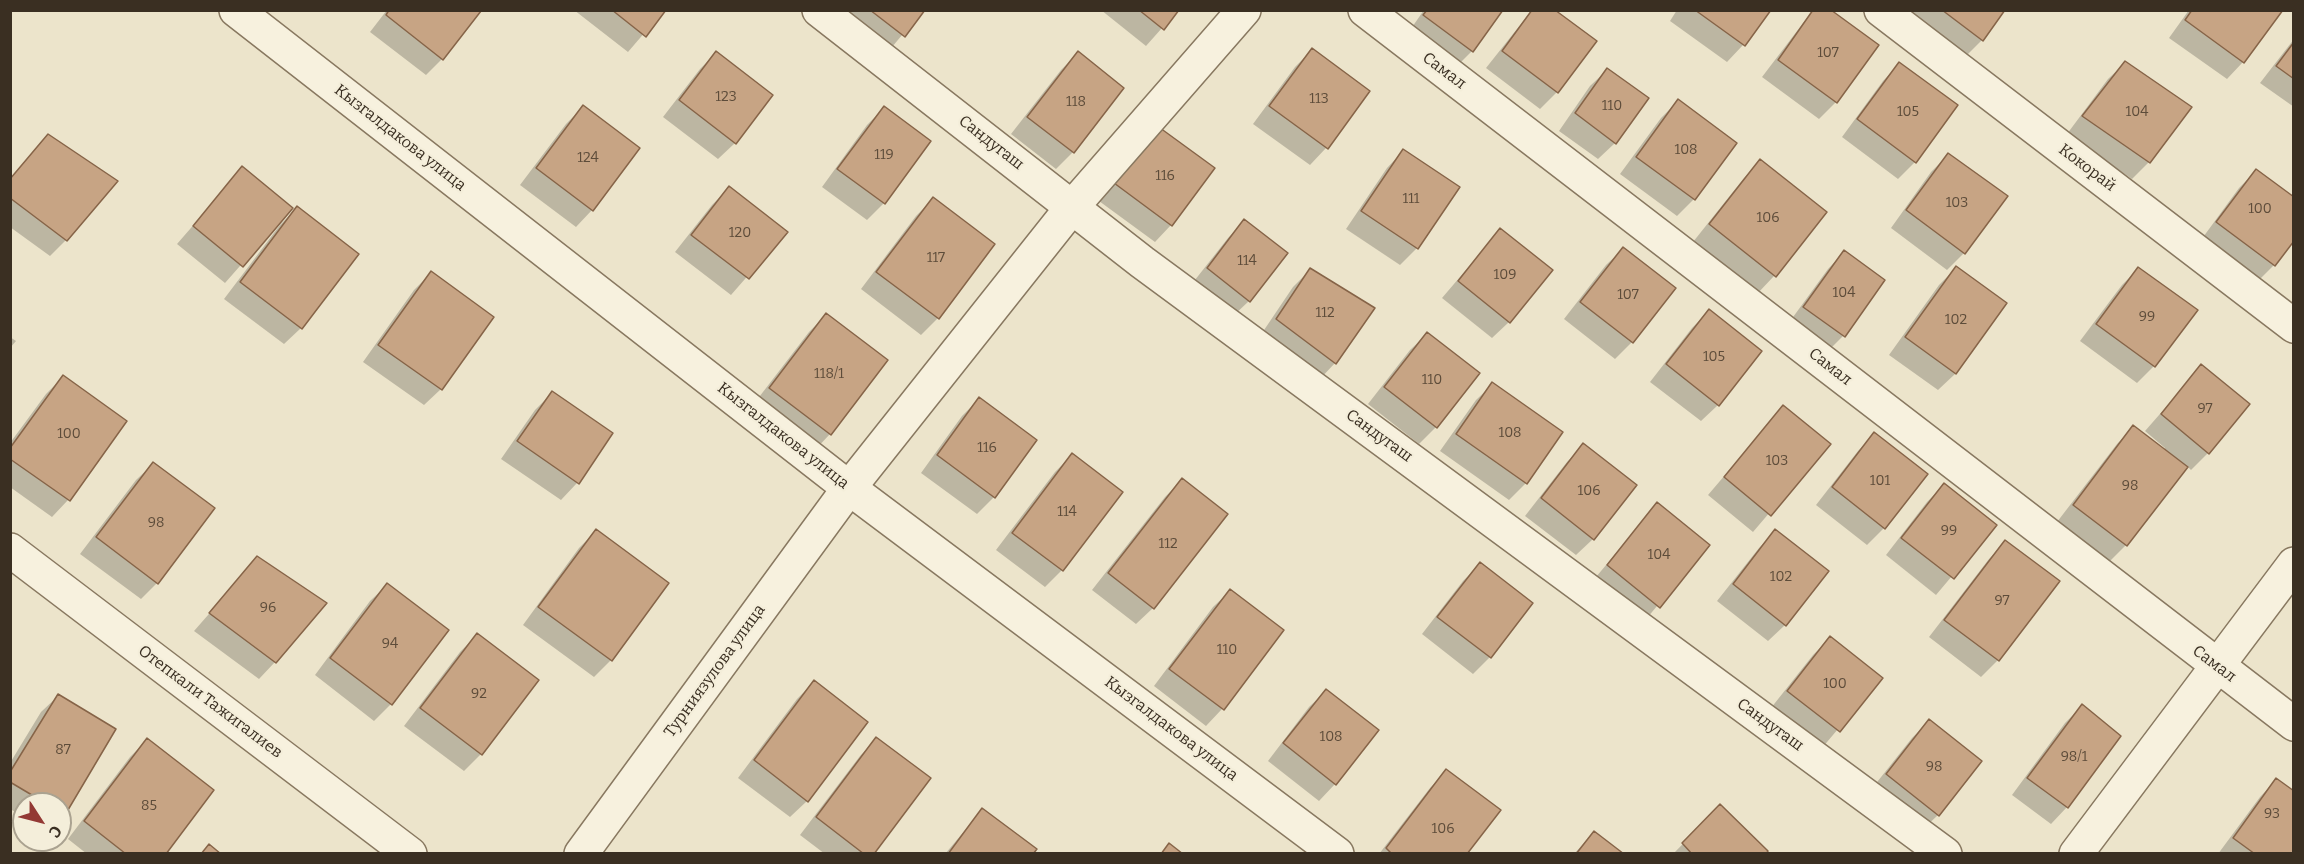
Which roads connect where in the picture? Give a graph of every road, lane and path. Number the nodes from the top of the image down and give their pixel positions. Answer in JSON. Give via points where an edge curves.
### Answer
{"nodes":[{"id":1,"x":236,"y":10,"type":"edge"},
{"id":2,"x":819,"y":10,"type":"edge"},
{"id":3,"x":1244,"y":10,"type":"edge"},
{"id":4,"x":1365,"y":10,"type":"edge"},
{"id":5,"x":1881,"y":10,"type":"edge"},
{"id":6,"x":1072,"y":206,"type":"junction"},
{"id":7,"x":2294,"y":326,"type":"edge"},
{"id":8,"x":849,"y":488,"type":"junction"},
{"id":9,"x":10,"y":550,"type":"edge"},
{"id":10,"x":2294,"y":564,"type":"edge"},
{"id":11,"x":2217,"y":666,"type":"junction"},
{"id":12,"x":2294,"y":724,"type":"edge"},
{"id":13,"x":410,"y":854,"type":"edge"},
{"id":14,"x":581,"y":854,"type":"edge"},
{"id":15,"x":1337,"y":854,"type":"edge"},
{"id":16,"x":1945,"y":854,"type":"edge"},
{"id":17,"x":2076,"y":854,"type":"edge"}],
"edges":[{"from":1,"to":8,"type":"street","name":"Кызгалдакова улица"},
{"from":2,"to":6,"type":"street","name":"Сандугаш"},
{"from":3,"to":6,"type":"street","name":"Турниязулова улица"},
{"from":4,"to":11,"type":"street","name":"Самал"},
{"from":5,"to":7,"type":"street","name":"Кокорай"},
{"from":6,"to":8,"type":"street","name":"Турниязулова улица"},
{"from":6,"to":16,"type":"street","name":"Сандугаш"},
{"from":8,"to":14,"type":"street","name":"Турниязулова улица"},
{"from":8,"to":15,"type":"street","name":"Кызгалдакова улица"},
{"from":9,"to":13,"type":"street","name":"Отепкали Тажигалиев"},
{"from":10,"to":11,"type":"street"},
{"from":11,"to":12,"type":"street","name":"Самал"},
{"from":11,"to":17,"type":"street"}]}
